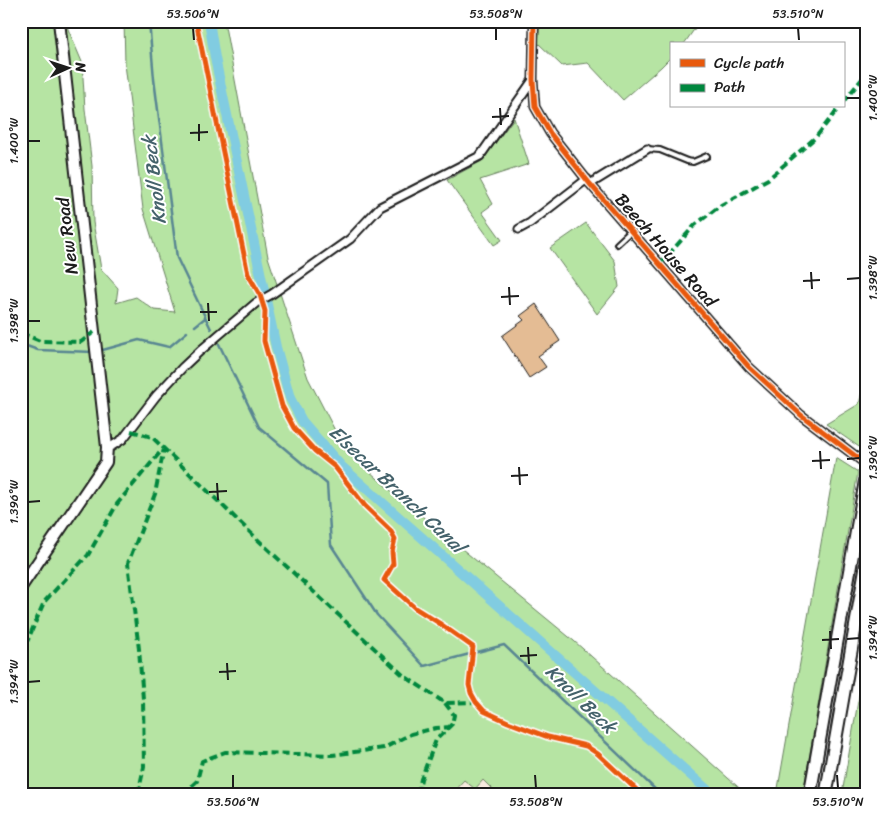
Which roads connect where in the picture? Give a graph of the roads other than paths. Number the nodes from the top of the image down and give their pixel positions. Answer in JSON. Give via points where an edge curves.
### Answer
{"nodes":[{"id":1,"x":59,"y":21,"type":"edge"},
{"id":2,"x":534,"y":21,"type":"edge"},
{"id":3,"x":533,"y":80,"type":"junction"},
{"id":4,"x":647,"y":149,"type":"joint"},
{"id":5,"x":707,"y":156,"type":"dead end"},
{"id":6,"x":589,"y":182,"type":"junction"},
{"id":7,"x":519,"y":229,"type":"dead end"},
{"id":8,"x":631,"y":231,"type":"junction"},
{"id":9,"x":617,"y":244,"type":"dead end"},
{"id":10,"x":107,"y":447,"type":"junction"},
{"id":11,"x":866,"y":464,"type":"edge"},
{"id":12,"x":866,"y":478,"type":"edge"},
{"id":13,"x":866,"y":566,"type":"edge"},
{"id":14,"x":21,"y":587,"type":"edge"},
{"id":15,"x":810,"y":794,"type":"edge"},
{"id":16,"x":826,"y":794,"type":"edge"}],
"edges":[{"from":1,"to":10,"type":"main road","name":"New Road"},
{"from":2,"to":3,"type":"street","name":"Beech House Road"},
{"from":3,"to":6,"type":"street","name":"Beech House Road","via":[[535,107],[550,133]]},
{"from":3,"to":10,"type":"street","via":[[480,156],[380,207],[350,239],[256,303],[184,367],[156,396],[123,439]]},
{"from":4,"to":5,"type":"lane","via":[[660,150],[693,162]]},
{"from":4,"to":6,"type":"street"},
{"from":6,"to":7,"type":"street"},
{"from":6,"to":8,"type":"street","name":"Beech House Road"},
{"from":8,"to":9,"type":"lane"},
{"from":8,"to":11,"type":"street","name":"Beech House Road","via":[[748,367],[801,415]]},
{"from":10,"to":14,"type":"main road","via":[[106,462]]},
{"from":12,"to":15,"type":"highway"},
{"from":13,"to":16,"type":"highway"}]}
